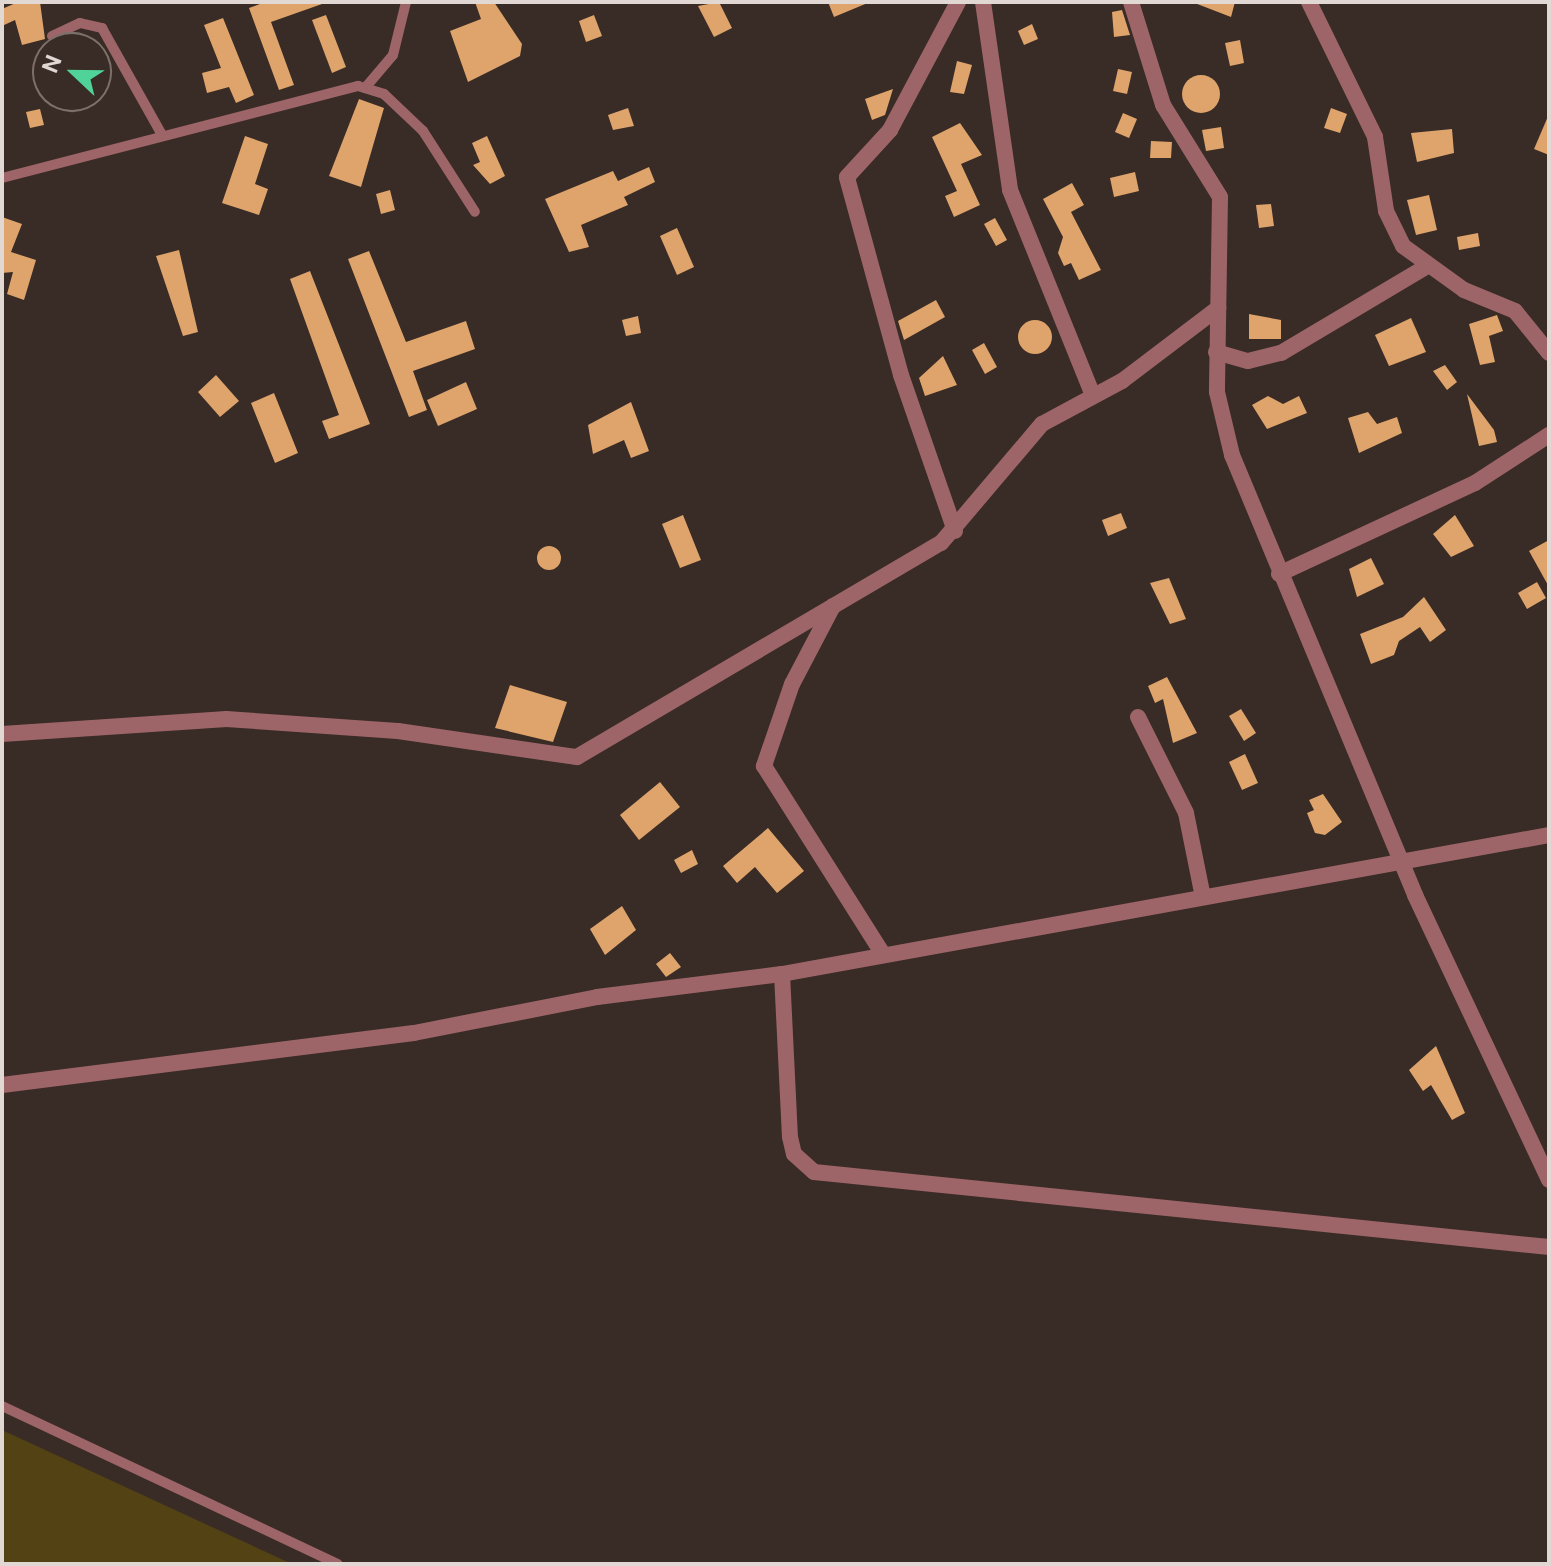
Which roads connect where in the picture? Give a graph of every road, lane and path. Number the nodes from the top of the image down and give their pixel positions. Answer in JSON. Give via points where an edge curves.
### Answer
{"nodes":[{"id":1,"x":406,"y":2,"type":"edge"},
{"id":2,"x":958,"y":2,"type":"edge"},
{"id":3,"x":983,"y":2,"type":"edge"},
{"id":4,"x":1131,"y":2,"type":"edge"},
{"id":5,"x":1309,"y":2,"type":"edge"},
{"id":6,"x":61,"y":32,"type":"edge"},
{"id":7,"x":104,"y":32,"type":"edge"},
{"id":8,"x":112,"y":46,"type":"edge"},
{"id":9,"x":365,"y":88,"type":"junction"},
{"id":10,"x":162,"y":135,"type":"junction"},
{"id":11,"x":2,"y":178,"type":"edge"},
{"id":12,"x":475,"y":212,"type":"dead end"},
{"id":13,"x":1426,"y":267,"type":"junction"},
{"id":14,"x":1218,"y":308,"type":"junction"},
{"id":15,"x":1216,"y":352,"type":"junction"},
{"id":16,"x":1549,"y":353,"type":"edge"},
{"id":17,"x":1093,"y":395,"type":"junction"},
{"id":18,"x":1549,"y":435,"type":"edge"},
{"id":19,"x":955,"y":531,"type":"junction"},
{"id":20,"x":1279,"y":574,"type":"junction"},
{"id":21,"x":833,"y":605,"type":"junction"},
{"id":22,"x":1138,"y":717,"type":"dead end"},
{"id":23,"x":2,"y":734,"type":"edge"},
{"id":24,"x":1549,"y":835,"type":"edge"},
{"id":25,"x":1401,"y":859,"type":"junction"},
{"id":26,"x":1202,"y":892,"type":"junction"},
{"id":27,"x":883,"y":954,"type":"junction"},
{"id":28,"x":782,"y":974,"type":"junction"},
{"id":29,"x":2,"y":1085,"type":"edge"},
{"id":30,"x":1543,"y":1148,"type":"edge"},
{"id":31,"x":1549,"y":1180,"type":"edge"},
{"id":32,"x":1549,"y":1247,"type":"edge"},
{"id":33,"x":2,"y":1406,"type":"edge"},
{"id":34,"x":338,"y":1564,"type":"edge"}],
"edges":[{"from":1,"to":9,"type":"lane","via":[[393,55]]},
{"from":2,"to":19,"type":"street","via":[[890,130],[847,177],[901,375]]},
{"from":3,"to":17,"type":"street","via":[[1010,190]]},
{"from":4,"to":14,"type":"street","via":[[1163,105],[1220,197]]},
{"from":5,"to":13,"type":"street","via":[[1375,137],[1395,232]]},
{"from":6,"to":7,"type":"lane","via":[[80,23]]},
{"from":8,"to":10,"type":"lane"},
{"from":9,"to":10,"type":"lane","via":[[342,87]]},
{"from":9,"to":12,"type":"lane","via":[[384,94],[423,131]]},
{"from":10,"to":11,"type":"lane"},
{"from":13,"to":15,"type":"street","via":[[1294,348],[1248,361]]},
{"from":13,"to":16,"type":"street","via":[[1515,311]]},
{"from":14,"to":15,"type":"street"},
{"from":14,"to":17,"type":"street"},
{"from":15,"to":20,"type":"street","via":[[1232,455]]},
{"from":17,"to":19,"type":"street","via":[[1029,435]]},
{"from":18,"to":20,"type":"street","via":[[1475,483]]},
{"from":19,"to":21,"type":"street"},
{"from":20,"to":25,"type":"street"},
{"from":21,"to":23,"type":"street","via":[[577,757],[398,731],[226,719]]},
{"from":21,"to":27,"type":"street","via":[[786,698],[764,766]]},
{"from":22,"to":26,"type":"street","via":[[1186,813]]},
{"from":24,"to":25,"type":"street"},
{"from":25,"to":26,"type":"street"},
{"from":25,"to":30,"type":"street"},
{"from":26,"to":27,"type":"street"},
{"from":27,"to":28,"type":"street"},
{"from":28,"to":29,"type":"street","via":[[597,997],[414,1033]]},
{"from":28,"to":32,"type":"street","via":[[790,1137],[794,1154],[814,1172]]},
{"from":30,"to":31,"type":"street"},
{"from":33,"to":34,"type":"lane"}]}
